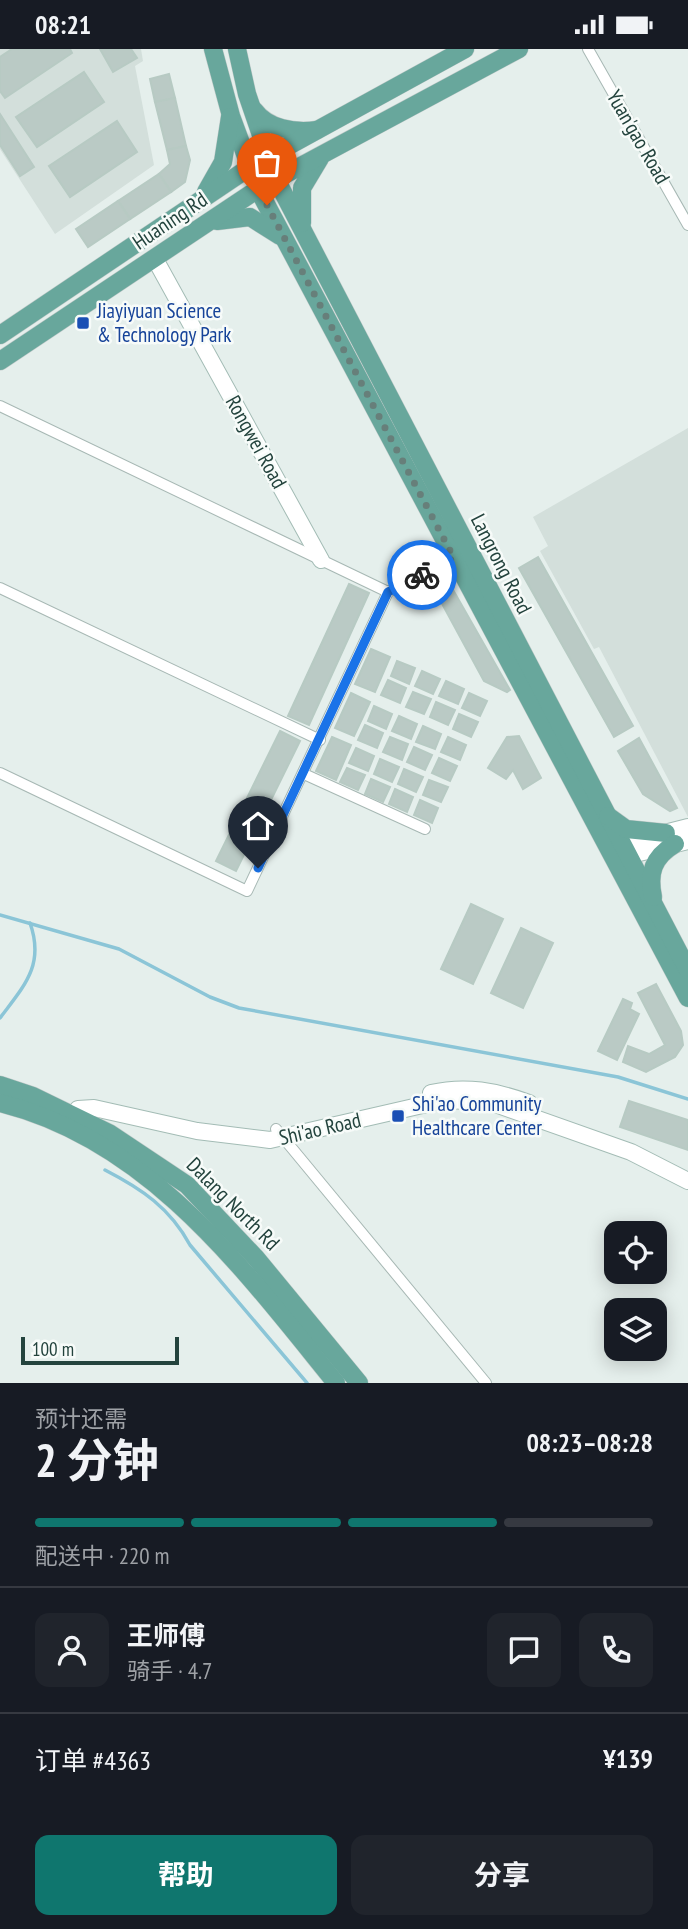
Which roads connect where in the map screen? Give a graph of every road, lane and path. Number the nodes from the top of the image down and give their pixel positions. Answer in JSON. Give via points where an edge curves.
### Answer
{"nodes":[{"id":1,"x":213,"y":49,"type":"edge"},
{"id":2,"x":237,"y":49,"type":"edge"},
{"id":3,"x":465,"y":49,"type":"edge"},
{"id":4,"x":519,"y":49,"type":"edge"},
{"id":5,"x":588,"y":49,"type":"edge"},
{"id":6,"x":250,"y":105,"type":"junction"},
{"id":7,"x":229,"y":110,"type":"junction"},
{"id":8,"x":320,"y":129,"type":"junction"},
{"id":9,"x":328,"y":151,"type":"junction"},
{"id":10,"x":268,"y":157,"type":"junction"},
{"id":11,"x":250,"y":167,"type":"junction"},
{"id":12,"x":276,"y":179,"type":"junction"},
{"id":13,"x":258,"y":189,"type":"junction"},
{"id":14,"x":195,"y":205,"type":"junction"},
{"id":15,"x":207,"y":224,"type":"junction"},
{"id":16,"x":688,"y":225,"type":"edge"},
{"id":17,"x":304,"y":233,"type":"junction"},
{"id":18,"x":290,"y":249,"type":"junction"},
{"id":19,"x":155,"y":259,"type":"junction"},
{"id":20,"x":0,"y":335,"type":"edge"},
{"id":21,"x":0,"y":361,"type":"edge"},
{"id":22,"x":0,"y":406,"type":"edge"},
{"id":23,"x":454,"y":558,"type":"junction"},
{"id":24,"x":321,"y":559,"type":"junction"},
{"id":25,"x":476,"y":564,"type":"junction"},
{"id":26,"x":0,"y":588,"type":"edge"},
{"id":27,"x":388,"y":592,"type":"junction"},
{"id":28,"x":320,"y":740,"type":"junction"},
{"id":29,"x":0,"y":773,"type":"edge"},
{"id":30,"x":304,"y":774,"type":"junction"},
{"id":31,"x":605,"y":814,"type":"junction"},
{"id":32,"x":688,"y":827,"type":"edge"},
{"id":33,"x":425,"y":829,"type":"dead end"},
{"id":34,"x":676,"y":839,"type":"edge"},
{"id":35,"x":620,"y":852,"type":"junction"},
{"id":36,"x":655,"y":908,"type":"junction"},
{"id":37,"x":688,"y":970,"type":"edge"},
{"id":38,"x":688,"y":998,"type":"edge"},
{"id":39,"x":0,"y":1085,"type":"edge"},
{"id":40,"x":0,"y":1103,"type":"edge"},
{"id":41,"x":75,"y":1115,"type":"junction"},
{"id":42,"x":280,"y":1133,"type":"junction"},
{"id":43,"x":688,"y":1169,"type":"edge"},
{"id":44,"x":688,"y":1181,"type":"edge"},
{"id":45,"x":336,"y":1383,"type":"edge"},
{"id":46,"x":359,"y":1383,"type":"edge"},
{"id":47,"x":486,"y":1383,"type":"edge"}],
"edges":[{"from":1,"to":7,"type":"main road"},
{"from":2,"to":6,"type":"main road","name":"Langrong Road"},
{"from":3,"to":8,"type":"main road","name":"Huaning Rd"},
{"from":4,"to":9,"type":"main road","name":"Huaning Rd"},
{"from":5,"to":16,"type":"street","name":"Yuan'gao Road"},
{"from":6,"to":8,"type":"main road","via":[[261,119],[278,127]]},
{"from":6,"to":10,"type":"main road","name":"Langrong Road"},
{"from":7,"to":11,"type":"main road","name":"Langrong Road"},
{"from":7,"to":14,"type":"main road","via":[[221,169]]},
{"from":8,"to":10,"type":"main road","name":"Huaning Rd"},
{"from":9,"to":12,"type":"main road","name":"Huaning Rd"},
{"from":9,"to":17,"type":"main road","via":[[302,188]]},
{"from":10,"to":11,"type":"main road","name":"Huaning Rd"},
{"from":10,"to":12,"type":"main road","name":"Langrong Road"},
{"from":11,"to":13,"type":"main road","name":"Langrong Road"},
{"from":11,"to":14,"type":"main road","name":"Huaning Rd"},
{"from":12,"to":13,"type":"main road","name":"Huaning Rd"},
{"from":12,"to":17,"type":"main road","name":"Langrong Road"},
{"from":13,"to":15,"type":"main road","name":"Huaning Rd"},
{"from":13,"to":18,"type":"main road","name":"Langrong Road"},
{"from":14,"to":20,"type":"main road","name":"Huaning Rd"},
{"from":15,"to":18,"type":"main road","via":[[235,217],[256,218]]},
{"from":15,"to":19,"type":"main road","name":"Huaning Rd"},
{"from":17,"to":25,"type":"main road","name":"Langrong Road"},
{"from":18,"to":23,"type":"main road","name":"Langrong Road"},
{"from":19,"to":21,"type":"main road","name":"Huaning Rd"},
{"from":19,"to":24,"type":"main road","name":"Rongwei Road"},
{"from":22,"to":24,"type":"street"},
{"from":23,"to":25,"type":"street"},
{"from":23,"to":27,"type":"street"},
{"from":23,"to":35,"type":"main road","name":"Langrong Road"},
{"from":24,"to":27,"type":"street"},
{"from":25,"to":31,"type":"main road","name":"Langrong Road"},
{"from":26,"to":28,"type":"street"},
{"from":27,"to":28,"type":"street"},
{"from":28,"to":30,"type":"street"},
{"from":29,"to":30,"type":"street","via":[[247,891]]},
{"from":30,"to":33,"type":"street"},
{"from":31,"to":34,"type":"main road","via":[[626,829]]},
{"from":31,"to":35,"type":"main road","name":"Langrong Road"},
{"from":32,"to":34,"type":"main road"},
{"from":34,"to":35,"type":"main road"},
{"from":34,"to":36,"type":"main road","via":[[653,865]]},
{"from":35,"to":36,"type":"main road","name":"Langrong Road"},
{"from":35,"to":38,"type":"main road"},
{"from":36,"to":37,"type":"main road","name":"Langrong Road"},
{"from":39,"to":41,"type":"main road","name":"Dalang North Rd"},
{"from":40,"to":45,"type":"main road","name":"Dalang North Rd","via":[[56,1122],[172,1196],[223,1245]]},
{"from":41,"to":42,"type":"main road","name":"Shi'ao Road","via":[[85,1108],[237,1137],[270,1140]]},
{"from":41,"to":46,"type":"main road","name":"Dalang North Rd","via":[[187,1185],[256,1258]]},
{"from":42,"to":43,"type":"main road","name":"Shi'ao Road","via":[[441,1090],[476,1089],[508,1095]]},
{"from":42,"to":44,"type":"main road","name":"Shi'ao Road","via":[[439,1101],[484,1100],[631,1152]]},
{"from":42,"to":47,"type":"street"}]}
